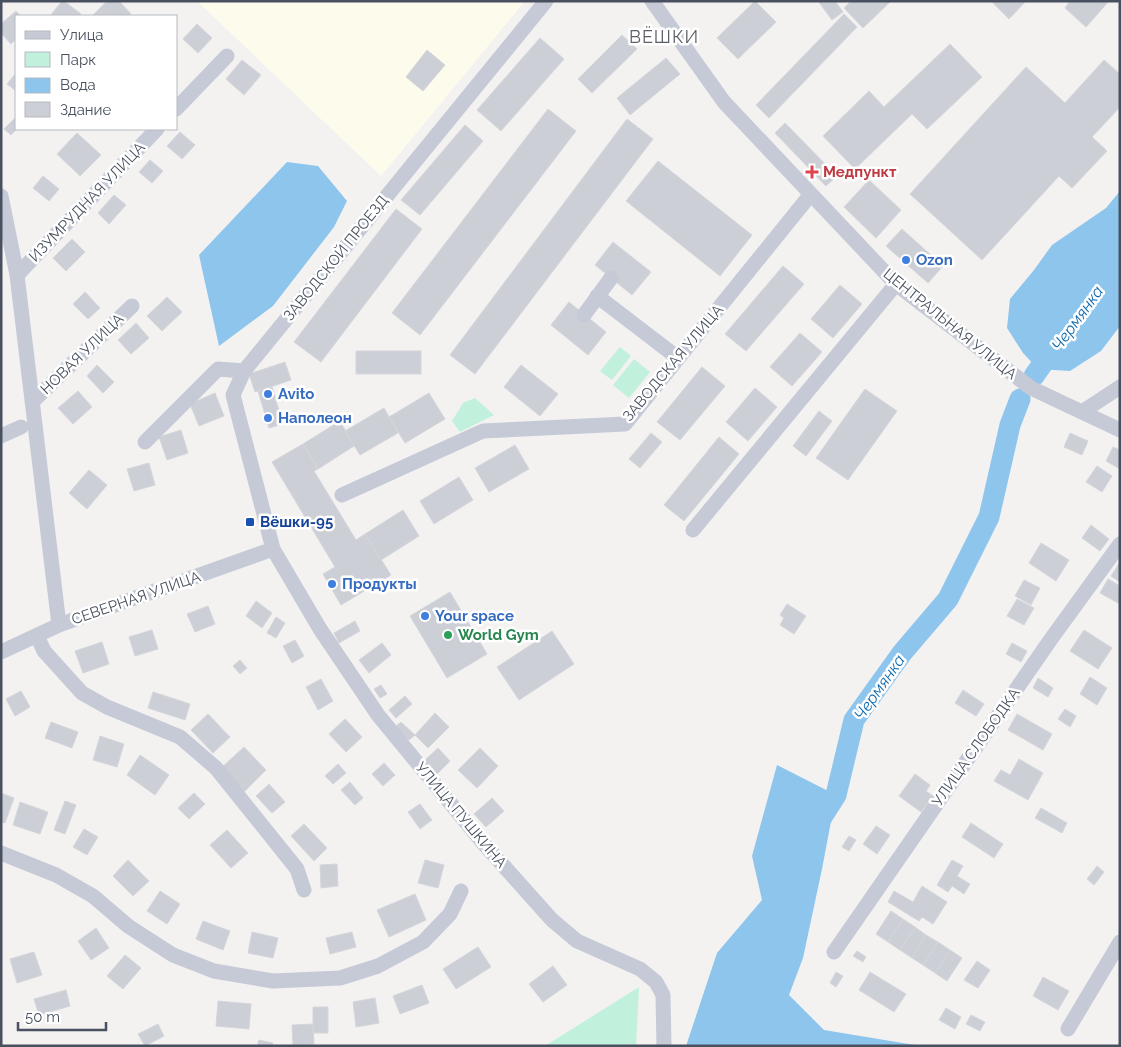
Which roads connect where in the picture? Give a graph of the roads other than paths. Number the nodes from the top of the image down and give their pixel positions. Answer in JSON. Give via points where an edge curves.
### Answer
{"nodes":[{"id":1,"x":546,"y":1,"type":"edge"},
{"id":2,"x":652,"y":1,"type":"edge"},
{"id":3,"x":227,"y":56,"type":"dead end"},
{"id":4,"x":178,"y":107,"type":"edge"},
{"id":5,"x":156,"y":130,"type":"edge"},
{"id":6,"x":811,"y":194,"type":"junction"},
{"id":7,"x":1,"y":196,"type":"edge"},
{"id":8,"x":17,"y":275,"type":"junction"},
{"id":9,"x":611,"y":278,"type":"dead end"},
{"id":10,"x":896,"y":284,"type":"junction"},
{"id":11,"x":597,"y":296,"type":"junction"},
{"id":12,"x":132,"y":306,"type":"dead end"},
{"id":13,"x":584,"y":314,"type":"dead end"},
{"id":14,"x":678,"y":358,"type":"junction"},
{"id":15,"x":244,"y":371,"type":"junction"},
{"id":16,"x":1120,"y":387,"type":"edge"},
{"id":17,"x":32,"y":402,"type":"junction"},
{"id":18,"x":1082,"y":412,"type":"junction"},
{"id":19,"x":20,"y":427,"type":"dead end"},
{"id":20,"x":1120,"y":430,"type":"edge"},
{"id":21,"x":1,"y":436,"type":"edge"},
{"id":22,"x":145,"y":442,"type":"dead end"},
{"id":23,"x":342,"y":495,"type":"dead end"},
{"id":24,"x":694,"y":530,"type":"dead end"},
{"id":25,"x":1120,"y":544,"type":"edge"},
{"id":26,"x":273,"y":549,"type":"junction"},
{"id":27,"x":59,"y":625,"type":"junction"},
{"id":28,"x":37,"y":636,"type":"junction"},
{"id":29,"x":1,"y":652,"type":"edge"},
{"id":30,"x":1,"y":853,"type":"edge"},
{"id":31,"x":304,"y":890,"type":"dead end"},
{"id":32,"x":461,"y":891,"type":"dead end"},
{"id":33,"x":1120,"y":942,"type":"edge"},
{"id":34,"x":834,"y":952,"type":"dead end"},
{"id":35,"x":1068,"y":1029,"type":"dead end"},
{"id":36,"x":664,"y":1046,"type":"edge"}],
"edges":[{"from":1,"to":15,"type":"street","name":"ЗАВОДСКОЙ ПРОЕЗД"},
{"from":2,"to":6,"type":"street","name":"ЦЕНТРАЛЬНАЯ УЛИЦА","via":[[724,102]]},
{"from":3,"to":4,"type":"street"},
{"from":5,"to":8,"type":"street","name":"ИЗУМРУДНАЯ УЛИЦА"},
{"from":6,"to":10,"type":"street","name":"ЦЕНТРАЛЬНАЯ УЛИЦА"},
{"from":6,"to":14,"type":"street","name":"ЗАВОДСКАЯ УЛИЦА"},
{"from":7,"to":8,"type":"street"},
{"from":8,"to":17,"type":"street"},
{"from":9,"to":11,"type":"street"},
{"from":10,"to":18,"type":"street","name":"ЦЕНТРАЛЬНАЯ УЛИЦА","via":[[1030,388]]},
{"from":10,"to":24,"type":"street"},
{"from":11,"to":13,"type":"street"},
{"from":11,"to":14,"type":"street"},
{"from":12,"to":17,"type":"street","name":"НОВАЯ УЛИЦА"},
{"from":14,"to":23,"type":"street","name":"ЗАВОДСКАЯ УЛИЦА","via":[[625,424],[483,431]]},
{"from":15,"to":22,"type":"street","via":[[218,369]]},
{"from":15,"to":26,"type":"street","name":"ЗАВОДСКОЙ ПРОЕЗД","via":[[233,394]]},
{"from":16,"to":18,"type":"street"},
{"from":17,"to":27,"type":"street"},
{"from":18,"to":20,"type":"street","name":"ЦЕНТРАЛЬНАЯ УЛИЦА"},
{"from":19,"to":21,"type":"street"},
{"from":25,"to":34,"type":"street","name":"УЛИЦА СЛОБОДКА"},
{"from":26,"to":27,"type":"street","name":"СЕВЕРНАЯ УЛИЦА"},
{"from":26,"to":36,"type":"street","name":"УЛИЦА ПУШКИНА","via":[[320,629],[378,715],[484,844],[552,920],[577,941],[640,969],[656,982],[663,995]]},
{"from":27,"to":28,"type":"street","name":"СЕВЕРНАЯ УЛИЦА"},
{"from":28,"to":29,"type":"street","name":"СЕВЕРНАЯ УЛИЦА"},
{"from":28,"to":31,"type":"street","via":[[44,651],[82,693],[107,707],[180,737],[216,768],[297,869]]},
{"from":30,"to":32,"type":"street","via":[[56,875],[93,896],[128,926],[173,955],[214,971],[272,981],[340,978],[378,966],[423,942],[450,914]]},
{"from":33,"to":35,"type":"street"}]}
